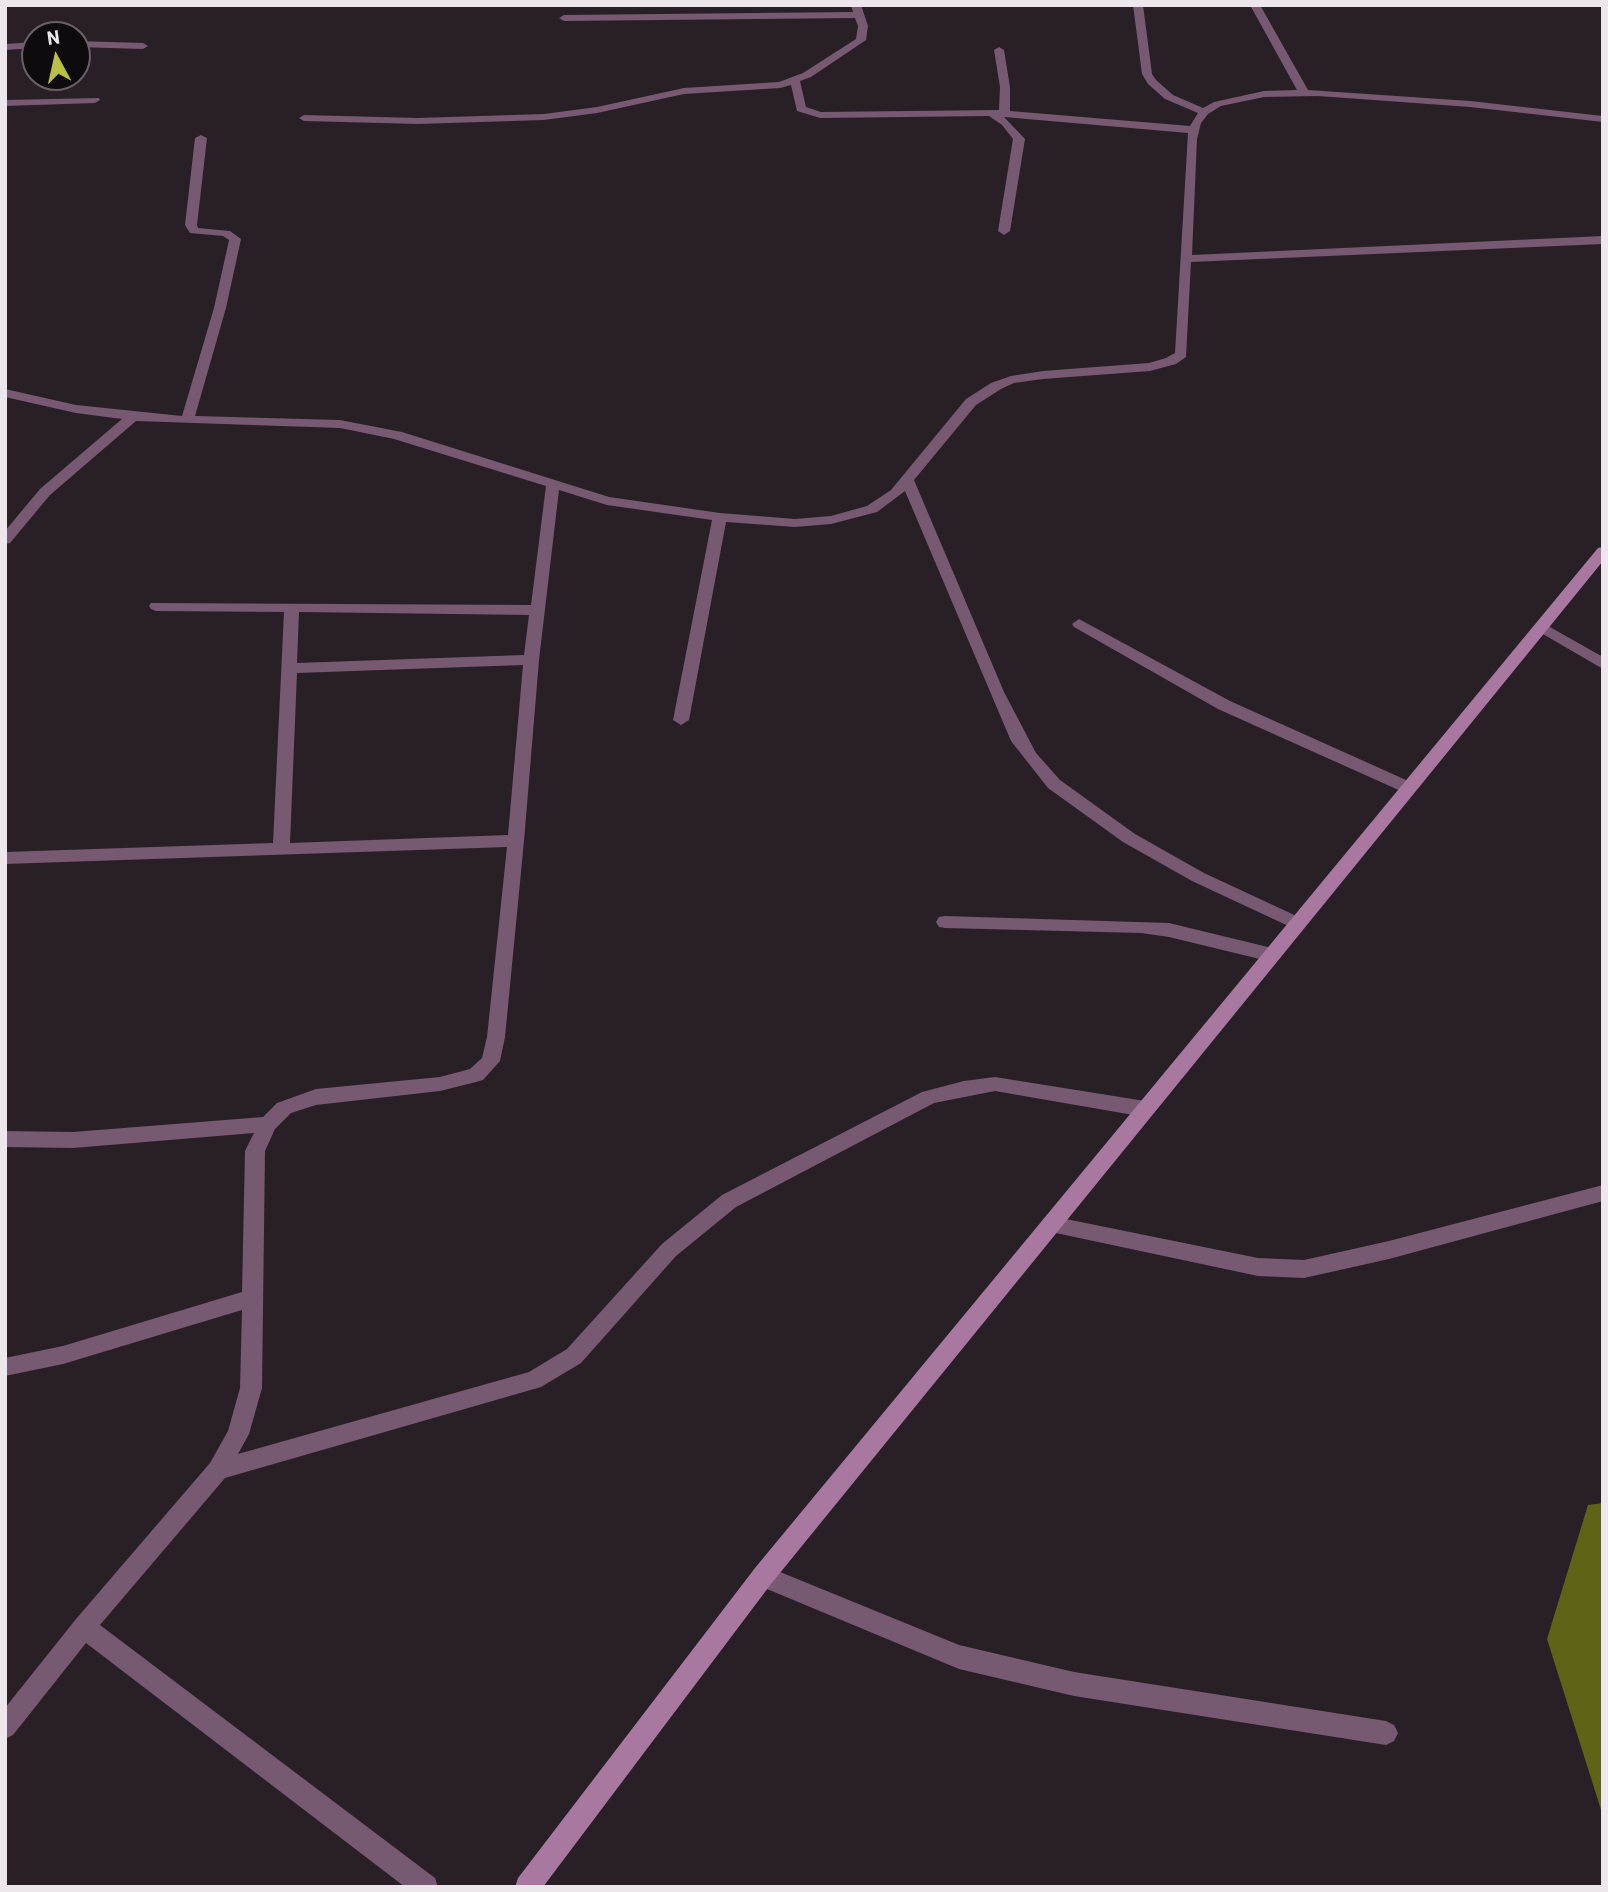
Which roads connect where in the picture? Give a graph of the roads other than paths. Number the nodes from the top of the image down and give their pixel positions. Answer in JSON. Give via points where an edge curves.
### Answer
{"nodes":[{"id":1,"x":1138,"y":5,"type":"edge"},
{"id":2,"x":1255,"y":5,"type":"edge"},
{"id":3,"x":857,"y":10,"type":"edge"},
{"id":4,"x":564,"y":18,"type":"dead end"},
{"id":5,"x":91,"y":45,"type":"edge"},
{"id":6,"x":143,"y":47,"type":"dead end"},
{"id":7,"x":999,"y":50,"type":"dead end"},
{"id":8,"x":795,"y":82,"type":"junction"},
{"id":9,"x":1304,"y":93,"type":"junction"},
{"id":10,"x":95,"y":100,"type":"dead end"},
{"id":11,"x":5,"y":103,"type":"edge"},
{"id":12,"x":1204,"y":112,"type":"junction"},
{"id":13,"x":991,"y":113,"type":"junction"},
{"id":14,"x":1004,"y":114,"type":"junction"},
{"id":15,"x":304,"y":118,"type":"dead end"},
{"id":16,"x":1603,"y":119,"type":"edge"},
{"id":17,"x":1194,"y":130,"type":"junction"},
{"id":18,"x":201,"y":138,"type":"dead end"},
{"id":19,"x":1004,"y":231,"type":"dead end"},
{"id":20,"x":1603,"y":240,"type":"edge"},
{"id":21,"x":1185,"y":259,"type":"junction"},
{"id":22,"x":5,"y":393,"type":"edge"},
{"id":23,"x":133,"y":416,"type":"junction"},
{"id":24,"x":187,"y":421,"type":"junction"},
{"id":25,"x":907,"y":480,"type":"junction"},
{"id":26,"x":553,"y":485,"type":"junction"},
{"id":27,"x":720,"y":517,"type":"junction"},
{"id":28,"x":5,"y":540,"type":"edge"},
{"id":29,"x":1603,"y":551,"type":"edge"},
{"id":30,"x":156,"y":606,"type":"dead end"},
{"id":31,"x":292,"y":607,"type":"junction"},
{"id":32,"x":537,"y":610,"type":"junction"},
{"id":33,"x":1079,"y":624,"type":"dead end"},
{"id":34,"x":1541,"y":627,"type":"junction"},
{"id":35,"x":531,"y":660,"type":"junction"},
{"id":36,"x":1603,"y":664,"type":"edge"},
{"id":37,"x":289,"y":668,"type":"junction"},
{"id":38,"x":681,"y":720,"type":"dead end"},
{"id":39,"x":1409,"y":788,"type":"junction"},
{"id":40,"x":516,"y":841,"type":"junction"},
{"id":41,"x":281,"y":849,"type":"junction"},
{"id":42,"x":5,"y":858,"type":"edge"},
{"id":43,"x":945,"y":922,"type":"dead end"},
{"id":44,"x":1297,"y":925,"type":"junction"},
{"id":45,"x":1272,"y":955,"type":"junction"},
{"id":46,"x":1145,"y":1109,"type":"junction"},
{"id":47,"x":268,"y":1124,"type":"junction"},
{"id":48,"x":5,"y":1139,"type":"edge"},
{"id":49,"x":1603,"y":1193,"type":"edge"},
{"id":50,"x":1051,"y":1224,"type":"junction"},
{"id":51,"x":252,"y":1298,"type":"junction"},
{"id":52,"x":5,"y":1367,"type":"edge"},
{"id":53,"x":218,"y":1470,"type":"junction"},
{"id":54,"x":763,"y":1576,"type":"junction"},
{"id":55,"x":84,"y":1627,"type":"junction"},
{"id":56,"x":5,"y":1727,"type":"edge"},
{"id":57,"x":1386,"y":1732,"type":"dead end"},
{"id":58,"x":426,"y":1887,"type":"edge"},
{"id":59,"x":527,"y":1887,"type":"edge"}],
"edges":[{"from":1,"to":12,"type":"street","via":[[1147,74],[1169,97]]},
{"from":2,"to":9,"type":"street"},
{"from":3,"to":4,"type":"street"},
{"from":3,"to":8,"type":"street","via":[[863,26],[861,40]]},
{"from":5,"to":6,"type":"street"},
{"from":7,"to":14,"type":"street"},
{"from":8,"to":13,"type":"street","via":[[801,109],[811,113]]},
{"from":8,"to":15,"type":"street","via":[[684,91],[544,117]]},
{"from":9,"to":12,"type":"street","via":[[1250,97]]},
{"from":9,"to":16,"type":"street"},
{"from":10,"to":11,"type":"street"},
{"from":12,"to":17,"type":"street"},
{"from":13,"to":14,"type":"street"},
{"from":13,"to":19,"type":"street","via":[[1019,139]]},
{"from":14,"to":17,"type":"street"},
{"from":17,"to":21,"type":"street"},
{"from":18,"to":24,"type":"street","via":[[191,225],[194,231],[226,233],[235,239]]},
{"from":20,"to":21,"type":"street"},
{"from":21,"to":25,"type":"street","via":[[1181,354],[1150,367],[1043,375],[996,386],[971,402]]},
{"from":22,"to":23,"type":"street"},
{"from":23,"to":24,"type":"street"},
{"from":23,"to":28,"type":"street","via":[[45,492]]},
{"from":24,"to":26,"type":"street","via":[[311,422],[372,429]]},
{"from":25,"to":27,"type":"street","via":[[872,509],[831,520],[795,523]]},
{"from":25,"to":44,"type":"street","via":[[996,692],[1030,757],[1054,784],[1129,838]]},
{"from":26,"to":27,"type":"street","via":[[626,505]]},
{"from":26,"to":32,"type":"street"},
{"from":27,"to":38,"type":"street"},
{"from":29,"to":34,"type":"street"},
{"from":30,"to":31,"type":"street"},
{"from":31,"to":32,"type":"street"},
{"from":31,"to":37,"type":"street"},
{"from":32,"to":35,"type":"street"},
{"from":33,"to":39,"type":"street","via":[[1224,705]]},
{"from":34,"to":36,"type":"street"},
{"from":34,"to":39,"type":"street"},
{"from":35,"to":37,"type":"street"},
{"from":35,"to":40,"type":"street"},
{"from":37,"to":41,"type":"street"},
{"from":39,"to":44,"type":"street"},
{"from":40,"to":41,"type":"street"},
{"from":40,"to":47,"type":"street","via":[[491,1061],[476,1075],[440,1084],[316,1097],[284,1108]]},
{"from":41,"to":42,"type":"street"},
{"from":43,"to":45,"type":"street","via":[[1141,927]]},
{"from":44,"to":45,"type":"street"},
{"from":45,"to":46,"type":"street"},
{"from":46,"to":50,"type":"street"},
{"from":46,"to":53,"type":"street","via":[[995,1084],[929,1097],[729,1201],[669,1250],[574,1356],[534,1380]]},
{"from":47,"to":48,"type":"street","via":[[73,1140]]},
{"from":47,"to":51,"type":"street","via":[[255,1151]]},
{"from":49,"to":50,"type":"street","via":[[1304,1269],[1258,1267]]},
{"from":50,"to":54,"type":"street"},
{"from":51,"to":52,"type":"street","via":[[63,1355]]},
{"from":51,"to":53,"type":"street","via":[[251,1388],[238,1434]]},
{"from":53,"to":55,"type":"street"},
{"from":54,"to":57,"type":"street","via":[[959,1657],[1002,1668],[1074,1684]]},
{"from":54,"to":59,"type":"street"},
{"from":55,"to":56,"type":"street"},
{"from":55,"to":58,"type":"street"}]}
